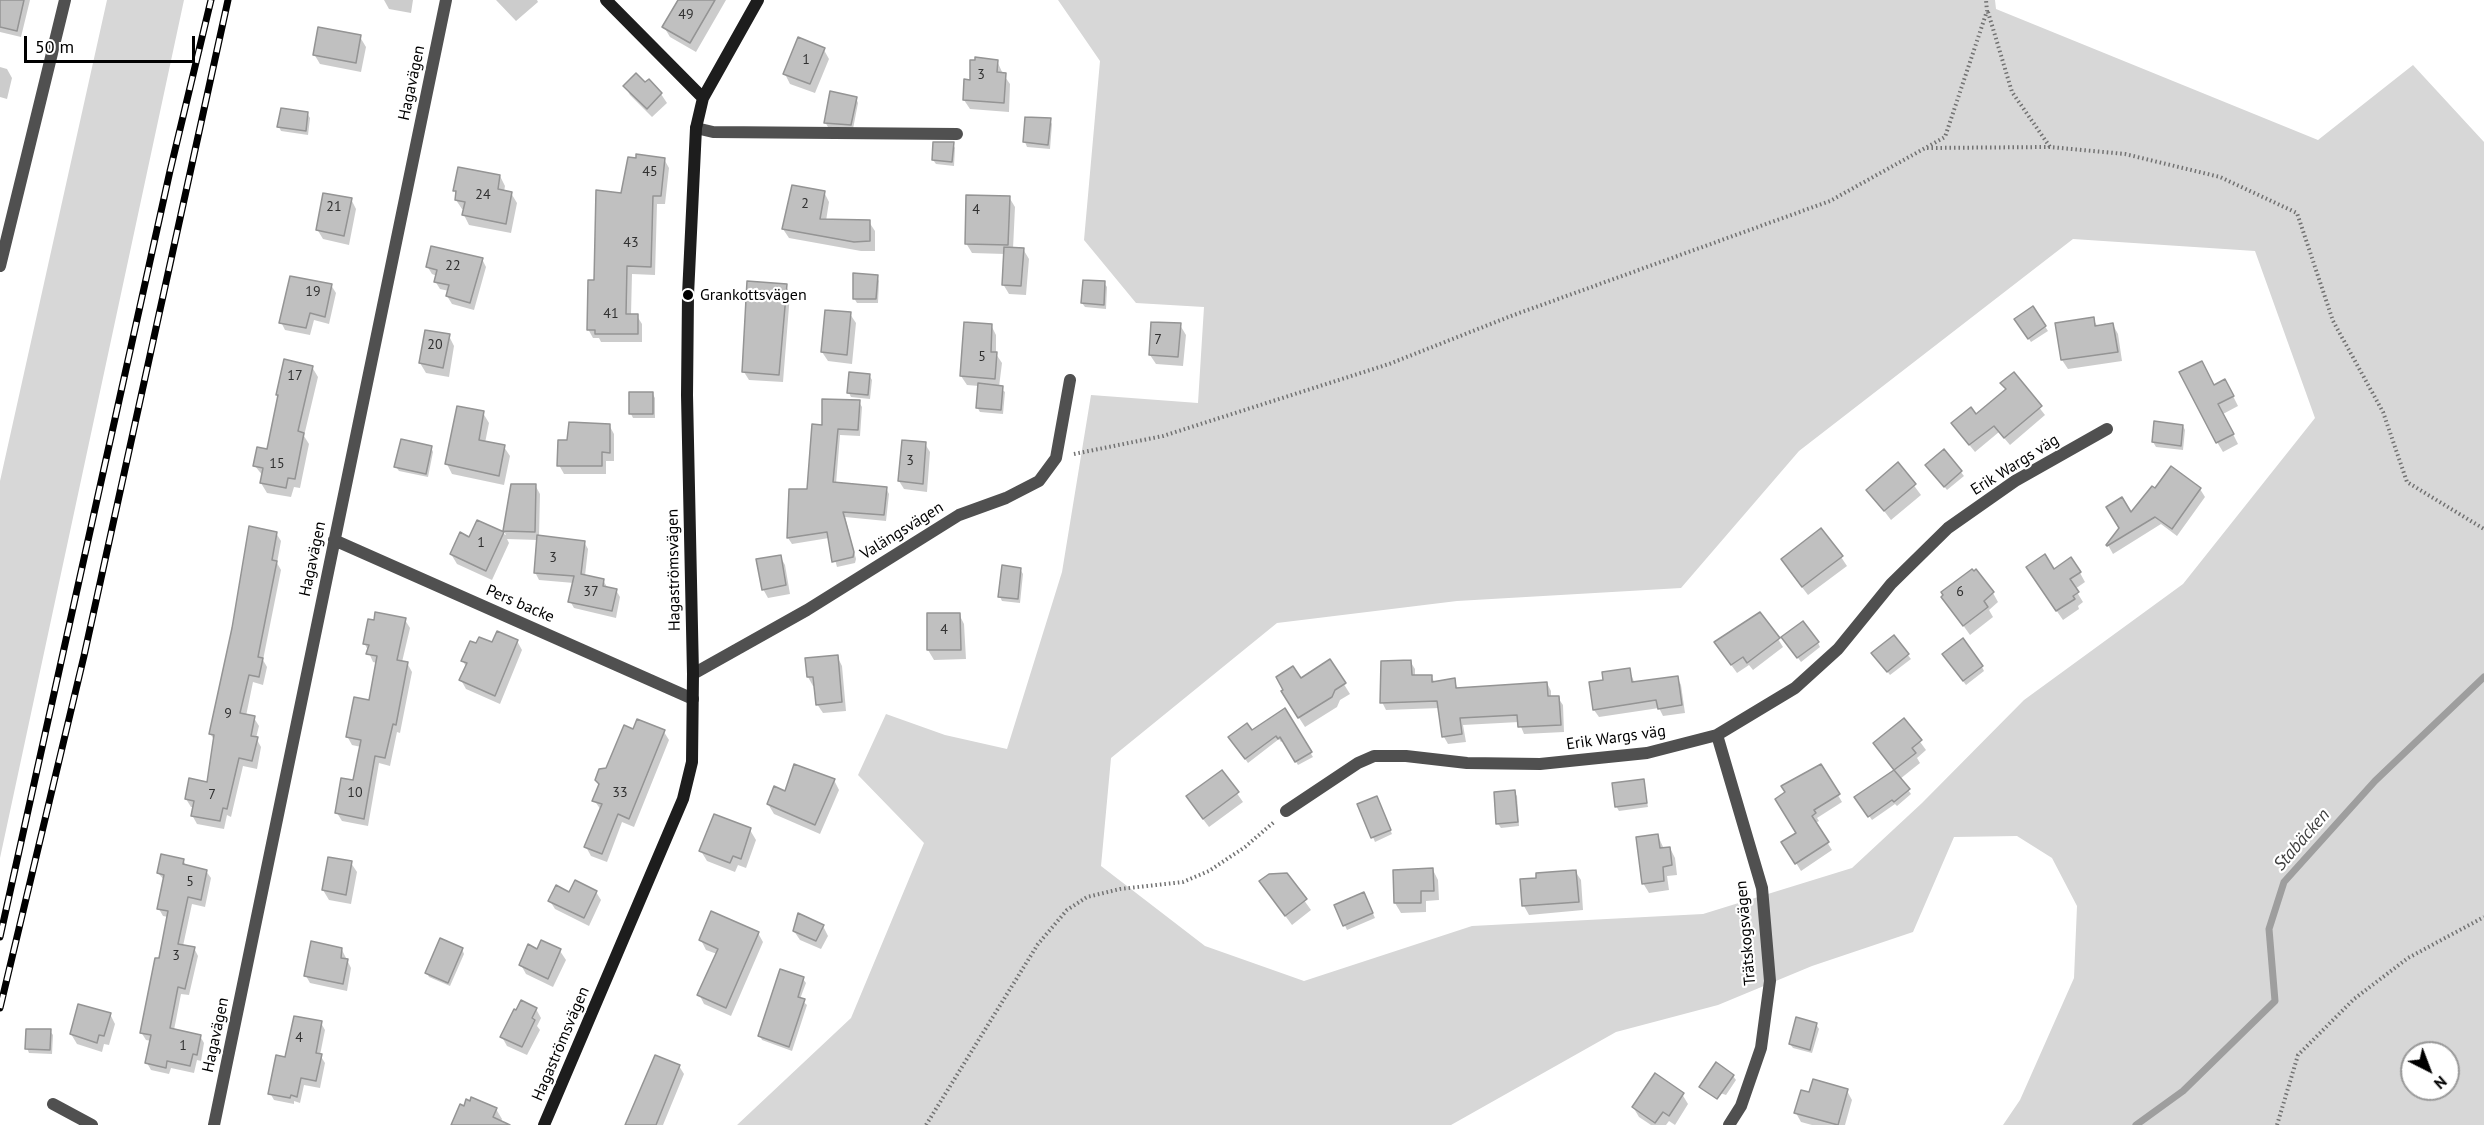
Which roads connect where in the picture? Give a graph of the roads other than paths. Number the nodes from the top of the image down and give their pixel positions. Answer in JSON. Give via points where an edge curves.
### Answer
{"nodes":[{"id":1,"x":65,"y":0,"type":"edge"},
{"id":2,"x":446,"y":0,"type":"edge"},
{"id":3,"x":606,"y":0,"type":"edge"},
{"id":4,"x":758,"y":0,"type":"edge"},
{"id":5,"x":703,"y":98,"type":"junction"},
{"id":6,"x":696,"y":128,"type":"junction"},
{"id":7,"x":957,"y":134,"type":"dead end"},
{"id":8,"x":0,"y":266,"type":"edge"},
{"id":9,"x":1070,"y":380,"type":"dead end"},
{"id":10,"x":2107,"y":429,"type":"dead end"},
{"id":11,"x":334,"y":540,"type":"junction"},
{"id":12,"x":693,"y":674,"type":"junction"},
{"id":13,"x":693,"y":699,"type":"junction"},
{"id":14,"x":1718,"y":735,"type":"junction"},
{"id":15,"x":1286,"y":811,"type":"road end"},
{"id":16,"x":53,"y":1104,"type":"dead end"},
{"id":17,"x":92,"y":1125,"type":"edge"},
{"id":18,"x":214,"y":1125,"type":"edge"},
{"id":19,"x":544,"y":1125,"type":"edge"},
{"id":20,"x":1729,"y":1125,"type":"edge"}],
"edges":[{"from":1,"to":8,"type":"street"},
{"from":2,"to":11,"type":"street","name":"Hagavägen"},
{"from":3,"to":5,"type":"street"},
{"from":4,"to":5,"type":"street","name":"Hagaströmsvägen"},
{"from":5,"to":6,"type":"street","name":"Hagaströmsvägen"},
{"from":6,"to":7,"type":"street","via":[[713,132]]},
{"from":6,"to":12,"type":"street","name":"Hagaströmsvägen","via":[[687,384]]},
{"from":9,"to":12,"type":"street","name":"Valängsvägen","via":[[1056,458],[1039,481],[958,515],[807,610]]},
{"from":10,"to":14,"type":"street","name":"Erik Wargs väg","via":[[2015,481],[1948,528],[1891,584],[1838,649],[1795,688]]},
{"from":11,"to":13,"type":"street","name":"Pers backe"},
{"from":11,"to":18,"type":"street","name":"Hagavägen"},
{"from":12,"to":13,"type":"street","name":"Hagaströmsvägen"},
{"from":13,"to":19,"type":"street","name":"Hagaströmsvägen","via":[[692,762],[683,799]]},
{"from":14,"to":15,"type":"street","name":"Erik Wargs väg","via":[[1647,753],[1540,764],[1374,756]]},
{"from":14,"to":20,"type":"street","name":"Trätskogsvägen","via":[[1762,888],[1770,981],[1761,1048],[1741,1106]]},
{"from":16,"to":17,"type":"street"}]}
